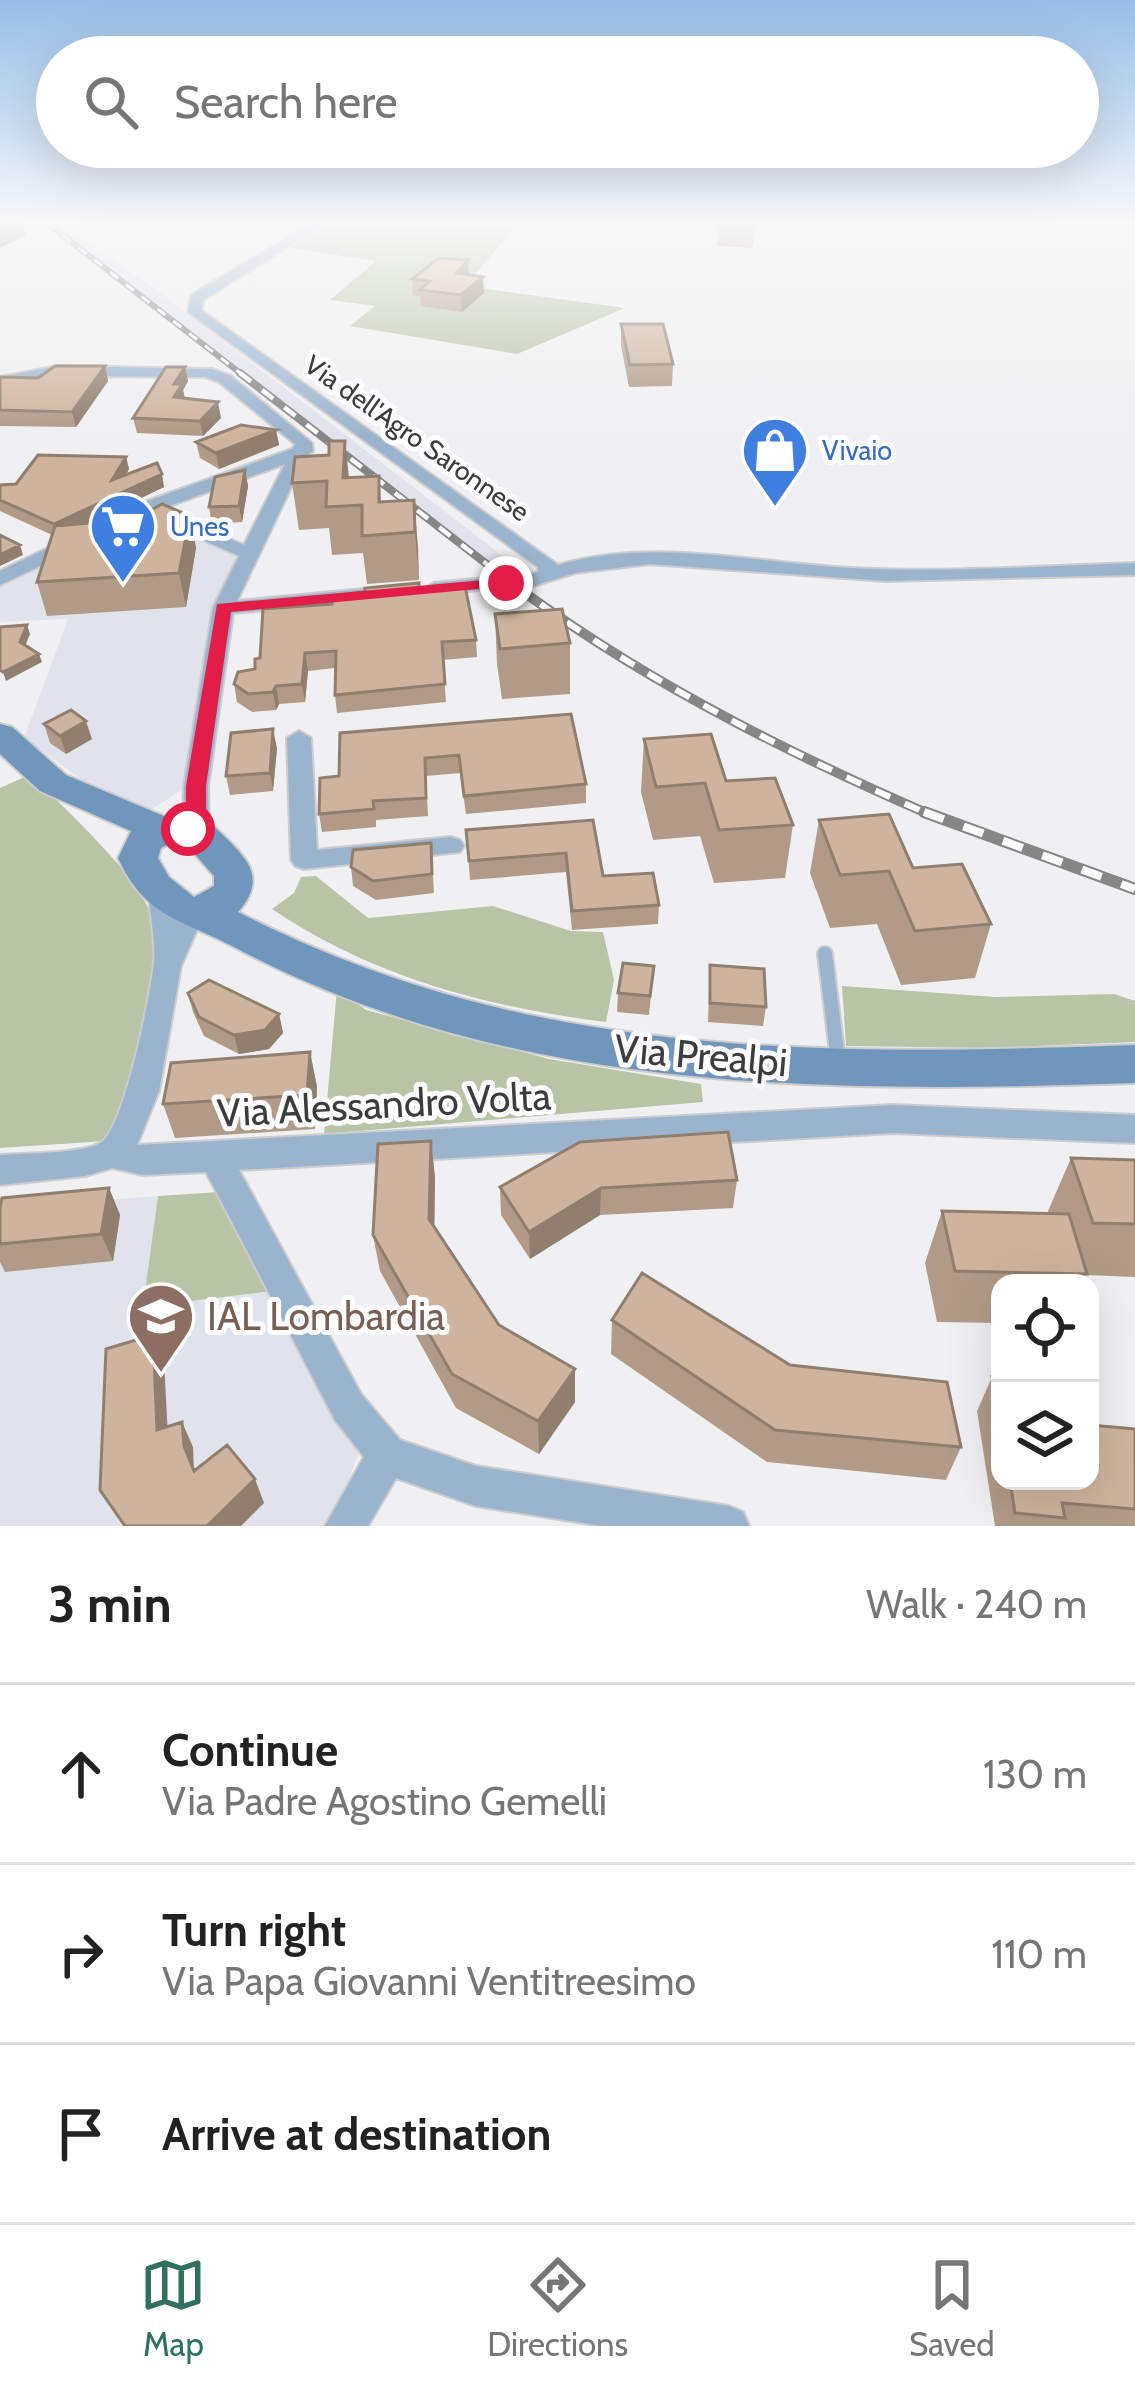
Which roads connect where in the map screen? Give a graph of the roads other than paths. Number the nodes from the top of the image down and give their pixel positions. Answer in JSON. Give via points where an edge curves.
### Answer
{"nodes":[{"id":1,"x":202,"y":294,"type":"edge"},
{"id":2,"x":0,"y":382,"type":"edge"},
{"id":3,"x":304,"y":447,"type":"junction"},
{"id":4,"x":140,"y":512,"type":"junction"},
{"id":5,"x":250,"y":554,"type":"junction"},
{"id":6,"x":1135,"y":569,"type":"edge"},
{"id":7,"x":0,"y":579,"type":"edge"},
{"id":8,"x":506,"y":583,"type":"dead end"},
{"id":9,"x":223,"y":608,"type":"junction"},
{"id":10,"x":0,"y":736,"type":"edge"},
{"id":11,"x":299,"y":738,"type":"dead end"},
{"id":12,"x":167,"y":837,"type":"junction"},
{"id":13,"x":451,"y":846,"type":"dead end"},
{"id":14,"x":237,"y":879,"type":"junction"},
{"id":15,"x":185,"y":908,"type":"junction"},
{"id":16,"x":282,"y":953,"type":"junction"},
{"id":17,"x":826,"y":954,"type":"dead end"},
{"id":18,"x":1135,"y":1064,"type":"edge"},
{"id":19,"x":838,"y":1067,"type":"junction"},
{"id":20,"x":1135,"y":1129,"type":"edge"},
{"id":21,"x":112,"y":1154,"type":"junction"},
{"id":22,"x":214,"y":1155,"type":"junction"},
{"id":23,"x":0,"y":1169,"type":"edge"},
{"id":24,"x":387,"y":1455,"type":"junction"},
{"id":25,"x":345,"y":1526,"type":"edge"},
{"id":26,"x":729,"y":1526,"type":"edge"}],
"edges":[{"from":1,"to":6,"type":"street","name":"Via dell'Agro Saronnese","via":[[195,313],[548,565],[541,577],[689,556],[854,575]]},
{"from":2,"to":3,"type":"street","via":[[71,371],[218,375]]},
{"from":3,"to":4,"type":"street"},
{"from":3,"to":5,"type":"street"},
{"from":4,"to":5,"type":"street"},
{"from":4,"to":7,"type":"street"},
{"from":5,"to":9,"type":"street"},
{"from":8,"to":9,"type":"street"},
{"from":9,"to":12,"type":"street","via":[[196,786]]},
{"from":10,"to":12,"type":"street","via":[[53,783]]},
{"from":11,"to":13,"type":"street","via":[[304,860]]},
{"from":12,"to":14,"type":"street"},
{"from":12,"to":15,"type":"street"},
{"from":14,"to":15,"type":"street","via":[[230,898]]},
{"from":14,"to":16,"type":"street"},
{"from":15,"to":16,"type":"street","name":"Via Prealpi"},
{"from":15,"to":21,"type":"street","via":[[135,1117]]},
{"from":16,"to":19,"type":"street","name":"Via Prealpi","via":[[368,990],[520,1034]]},
{"from":17,"to":19,"type":"lane"},
{"from":18,"to":19,"type":"street","name":"Via Prealpi"},
{"from":20,"to":22,"type":"street","name":"Via Alessandro Volta","via":[[893,1119]]},
{"from":21,"to":22,"type":"street","name":"Via Alessandro Volta","via":[[143,1161]]},
{"from":21,"to":23,"type":"street","name":"Via Alessandro Volta"},
{"from":22,"to":24,"type":"street","via":[[348,1407]]},
{"from":24,"to":25,"type":"street"},
{"from":24,"to":26,"type":"street","via":[[476,1486]]}]}
